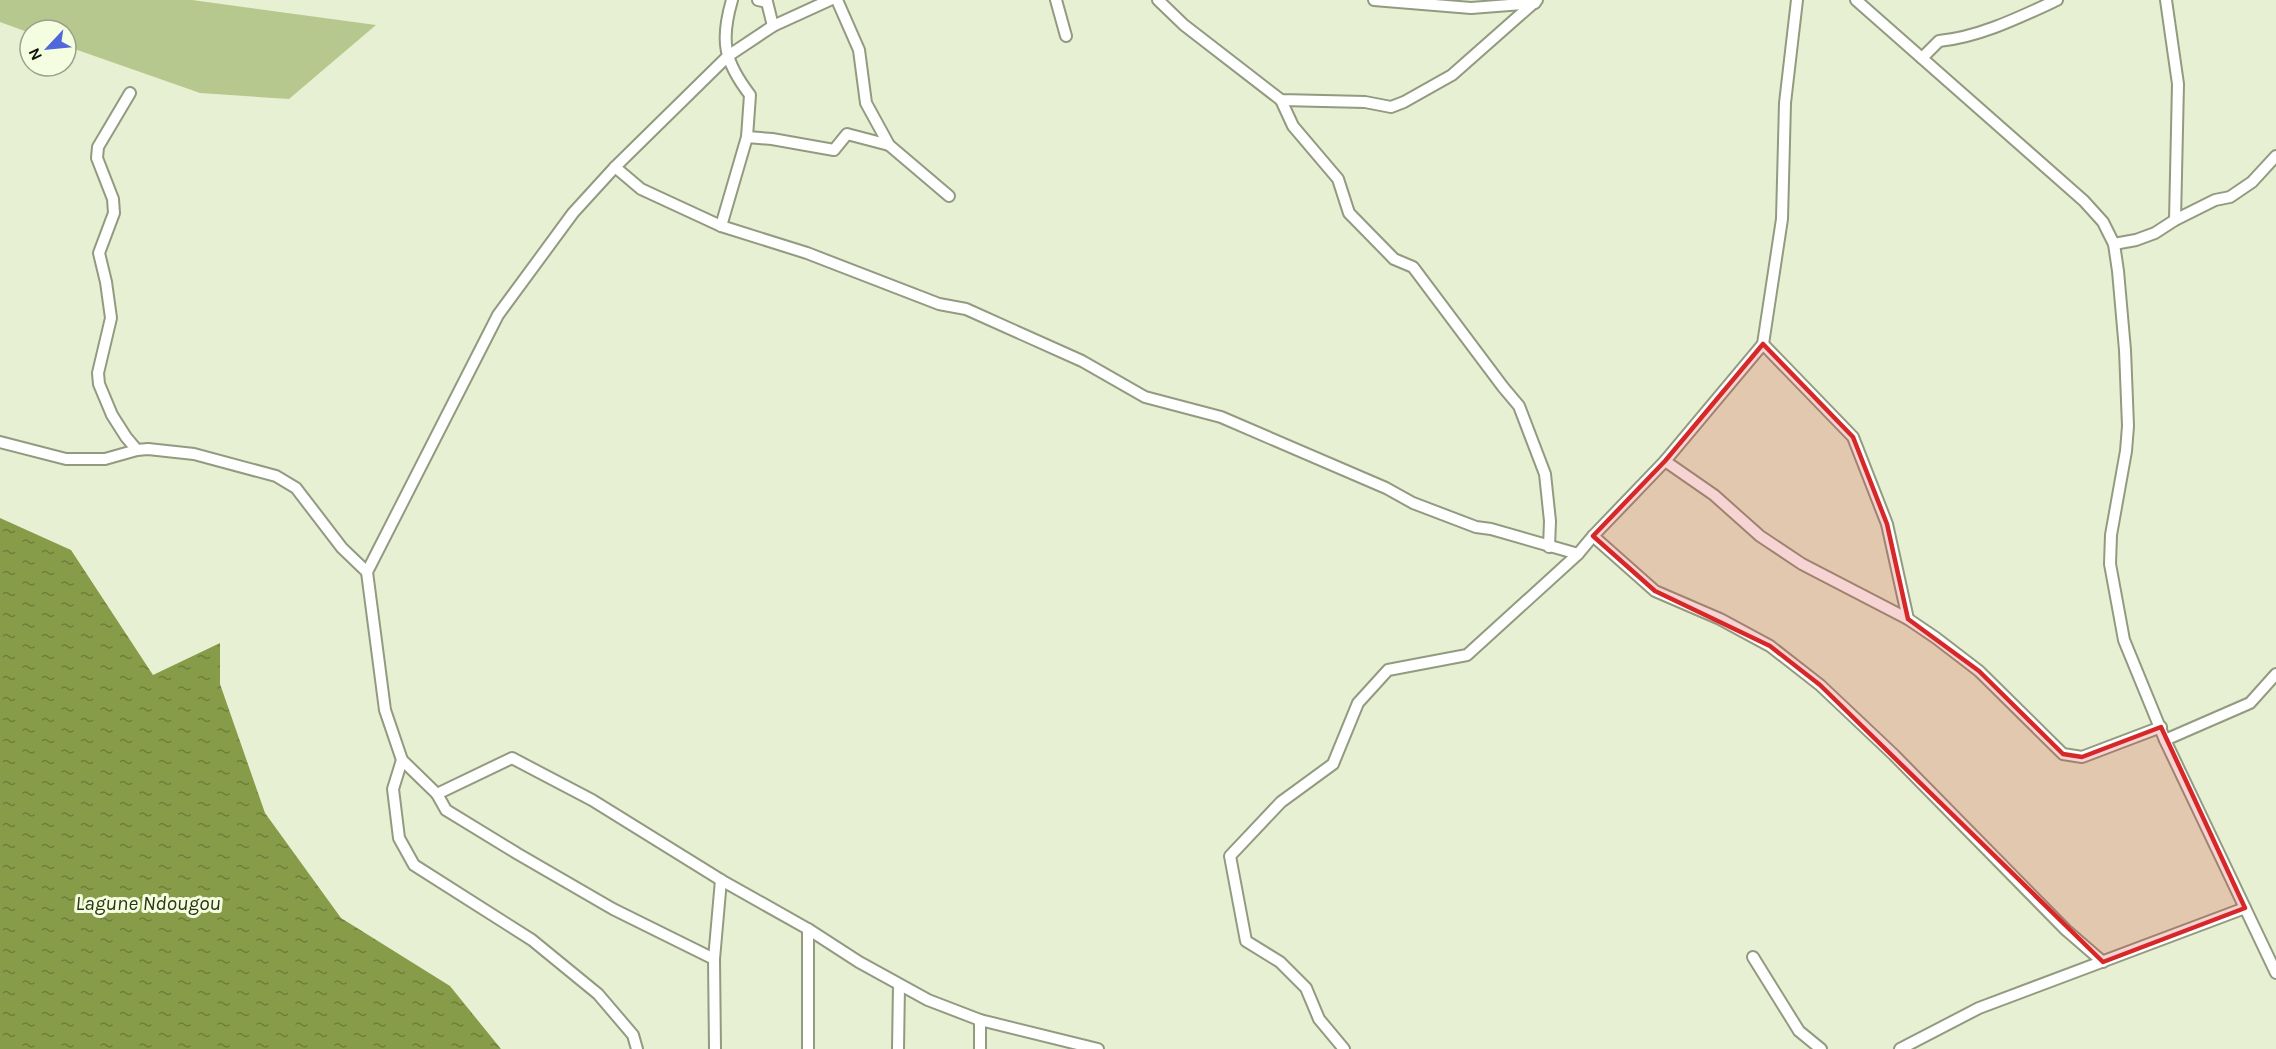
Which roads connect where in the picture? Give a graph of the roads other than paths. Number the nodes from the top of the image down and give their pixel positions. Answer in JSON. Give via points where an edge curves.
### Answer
{"nodes":[{"id":1,"x":732,"y":0,"type":"edge"},
{"id":2,"x":758,"y":0,"type":"edge"},
{"id":3,"x":830,"y":0,"type":"edge"},
{"id":4,"x":837,"y":0,"type":"edge"},
{"id":5,"x":1056,"y":0,"type":"edge"},
{"id":6,"x":1158,"y":0,"type":"edge"},
{"id":7,"x":1374,"y":0,"type":"edge"},
{"id":8,"x":1797,"y":0,"type":"edge"},
{"id":9,"x":1856,"y":0,"type":"edge"},
{"id":10,"x":2057,"y":0,"type":"edge"},
{"id":11,"x":2166,"y":0,"type":"edge"},
{"id":12,"x":1536,"y":1,"type":"edge"},
{"id":13,"x":773,"y":26,"type":"junction"},
{"id":14,"x":1066,"y":36,"type":"dead end"},
{"id":15,"x":728,"y":56,"type":"junction"},
{"id":16,"x":1922,"y":58,"type":"junction"},
{"id":17,"x":130,"y":93,"type":"dead end"},
{"id":18,"x":1281,"y":100,"type":"junction"},
{"id":19,"x":747,"y":137,"type":"junction"},
{"id":20,"x":889,"y":145,"type":"junction"},
{"id":21,"x":2276,"y":156,"type":"edge"},
{"id":22,"x":615,"y":167,"type":"junction"},
{"id":23,"x":949,"y":196,"type":"dead end"},
{"id":24,"x":2175,"y":220,"type":"junction"},
{"id":25,"x":721,"y":226,"type":"junction"},
{"id":26,"x":2114,"y":244,"type":"junction"},
{"id":27,"x":1763,"y":344,"type":"junction"},
{"id":28,"x":0,"y":442,"type":"edge"},
{"id":29,"x":137,"y":450,"type":"junction"},
{"id":30,"x":1665,"y":461,"type":"junction"},
{"id":31,"x":1593,"y":536,"type":"junction"},
{"id":32,"x":1549,"y":547,"type":"junction"},
{"id":33,"x":1578,"y":554,"type":"junction"},
{"id":34,"x":368,"y":572,"type":"junction"},
{"id":35,"x":1908,"y":619,"type":"junction"},
{"id":36,"x":2276,"y":674,"type":"edge"},
{"id":37,"x":2161,"y":727,"type":"junction"},
{"id":38,"x":2165,"y":740,"type":"junction"},
{"id":39,"x":402,"y":760,"type":"junction"},
{"id":40,"x":437,"y":794,"type":"junction"},
{"id":41,"x":721,"y":880,"type":"junction"},
{"id":42,"x":2245,"y":908,"type":"junction"},
{"id":43,"x":808,"y":929,"type":"junction"},
{"id":44,"x":1753,"y":957,"type":"dead end"},
{"id":45,"x":714,"y":959,"type":"junction"},
{"id":46,"x":2103,"y":962,"type":"junction"},
{"id":47,"x":2276,"y":973,"type":"edge"},
{"id":48,"x":899,"y":985,"type":"junction"},
{"id":49,"x":980,"y":1020,"type":"junction"},
{"id":50,"x":1048,"y":1043,"type":"edge"},
{"id":51,"x":636,"y":1049,"type":"edge"},
{"id":52,"x":715,"y":1049,"type":"edge"},
{"id":53,"x":808,"y":1049,"type":"edge"},
{"id":54,"x":898,"y":1049,"type":"edge"},
{"id":55,"x":980,"y":1049,"type":"edge"},
{"id":56,"x":1098,"y":1049,"type":"edge"},
{"id":57,"x":1344,"y":1049,"type":"edge"},
{"id":58,"x":1821,"y":1049,"type":"edge"},
{"id":59,"x":1900,"y":1049,"type":"edge"}],
"edges":[{"from":1,"to":15,"type":"street","via":[[724,27]]},
{"from":2,"to":13,"type":"street","via":[[767,2]]},
{"from":3,"to":13,"type":"street"},
{"from":4,"to":20,"type":"street","via":[[859,50],[866,103]]},
{"from":5,"to":14,"type":"street"},
{"from":6,"to":18,"type":"street"},
{"from":7,"to":12,"type":"street","via":[[1471,8]]},
{"from":8,"to":27,"type":"street","via":[[1785,103],[1782,219]]},
{"from":9,"to":16,"type":"street"},
{"from":10,"to":16,"type":"street","via":[[1959,39],[1939,41]]},
{"from":11,"to":24,"type":"street","via":[[2178,84]]},
{"from":12,"to":18,"type":"street","via":[[1452,75],[1404,102],[1390,106]]},
{"from":13,"to":15,"type":"street"},
{"from":15,"to":19,"type":"street","via":[[750,95]]},
{"from":15,"to":22,"type":"street"},
{"from":16,"to":26,"type":"street","via":[[2084,201],[2103,222]]},
{"from":17,"to":29,"type":"street","via":[[98,147],[97,158],[114,213],[99,253],[111,318],[98,373],[112,415]]},
{"from":18,"to":32,"type":"street","via":[[1293,126],[1338,179],[1349,213],[1394,259],[1413,267],[1520,406],[1545,474]]},
{"from":19,"to":20,"type":"street","via":[[834,150],[847,134]]},
{"from":19,"to":25,"type":"street"},
{"from":20,"to":23,"type":"street"},
{"from":21,"to":24,"type":"street","via":[[2252,182],[2230,197],[2215,200]]},
{"from":22,"to":25,"type":"street","via":[[641,189]]},
{"from":22,"to":34,"type":"street","via":[[573,213],[498,315]]},
{"from":24,"to":26,"type":"street","via":[[2155,233]]},
{"from":25,"to":32,"type":"street","via":[[807,253],[939,304],[966,309],[1082,361],[1145,398],[1221,417],[1465,523]]},
{"from":26,"to":37,"type":"street","via":[[2128,426],[2110,564],[2124,640]]},
{"from":27,"to":30,"type":"street"},
{"from":27,"to":35,"type":"street","via":[[1853,437],[1887,524]]},
{"from":28,"to":29,"type":"street","via":[[78,460],[105,459]]},
{"from":29,"to":34,"type":"street","via":[[194,454],[276,476],[296,488],[342,548]]},
{"from":30,"to":31,"type":"street"},
{"from":30,"to":35,"type":"street","via":[[1802,564]]},
{"from":31,"to":33,"type":"street"},
{"from":31,"to":46,"type":"street","via":[[1655,591],[1770,646],[1820,686]]},
{"from":32,"to":33,"type":"street"},
{"from":33,"to":57,"type":"street","via":[[1467,656],[1388,670],[1358,703],[1333,764],[1281,802],[1230,856],[1246,941],[1280,962],[1306,988],[1319,1019]]},
{"from":34,"to":39,"type":"street","via":[[385,710]]},
{"from":35,"to":37,"type":"street","via":[[1979,671],[2063,754],[2082,757]]},
{"from":36,"to":38,"type":"street","via":[[2250,703]]},
{"from":37,"to":38,"type":"street"},
{"from":38,"to":42,"type":"street"},
{"from":39,"to":40,"type":"street"},
{"from":39,"to":51,"type":"street","via":[[393,789],[399,838],[414,865],[532,940],[598,994],[633,1035]]},
{"from":40,"to":41,"type":"street","via":[[512,758],[592,800]]},
{"from":40,"to":45,"type":"street","via":[[446,810],[518,854],[613,909]]},
{"from":41,"to":43,"type":"street"},
{"from":41,"to":45,"type":"street"},
{"from":42,"to":46,"type":"street"},
{"from":42,"to":47,"type":"street"},
{"from":43,"to":48,"type":"street"},
{"from":43,"to":53,"type":"street"},
{"from":44,"to":58,"type":"street","via":[[1798,1031]]},
{"from":45,"to":52,"type":"street"},
{"from":46,"to":59,"type":"street","via":[[1979,1008]]},
{"from":48,"to":49,"type":"street"},
{"from":48,"to":54,"type":"street"},
{"from":49,"to":50,"type":"street"},
{"from":49,"to":55,"type":"street"},
{"from":50,"to":56,"type":"street"}]}
